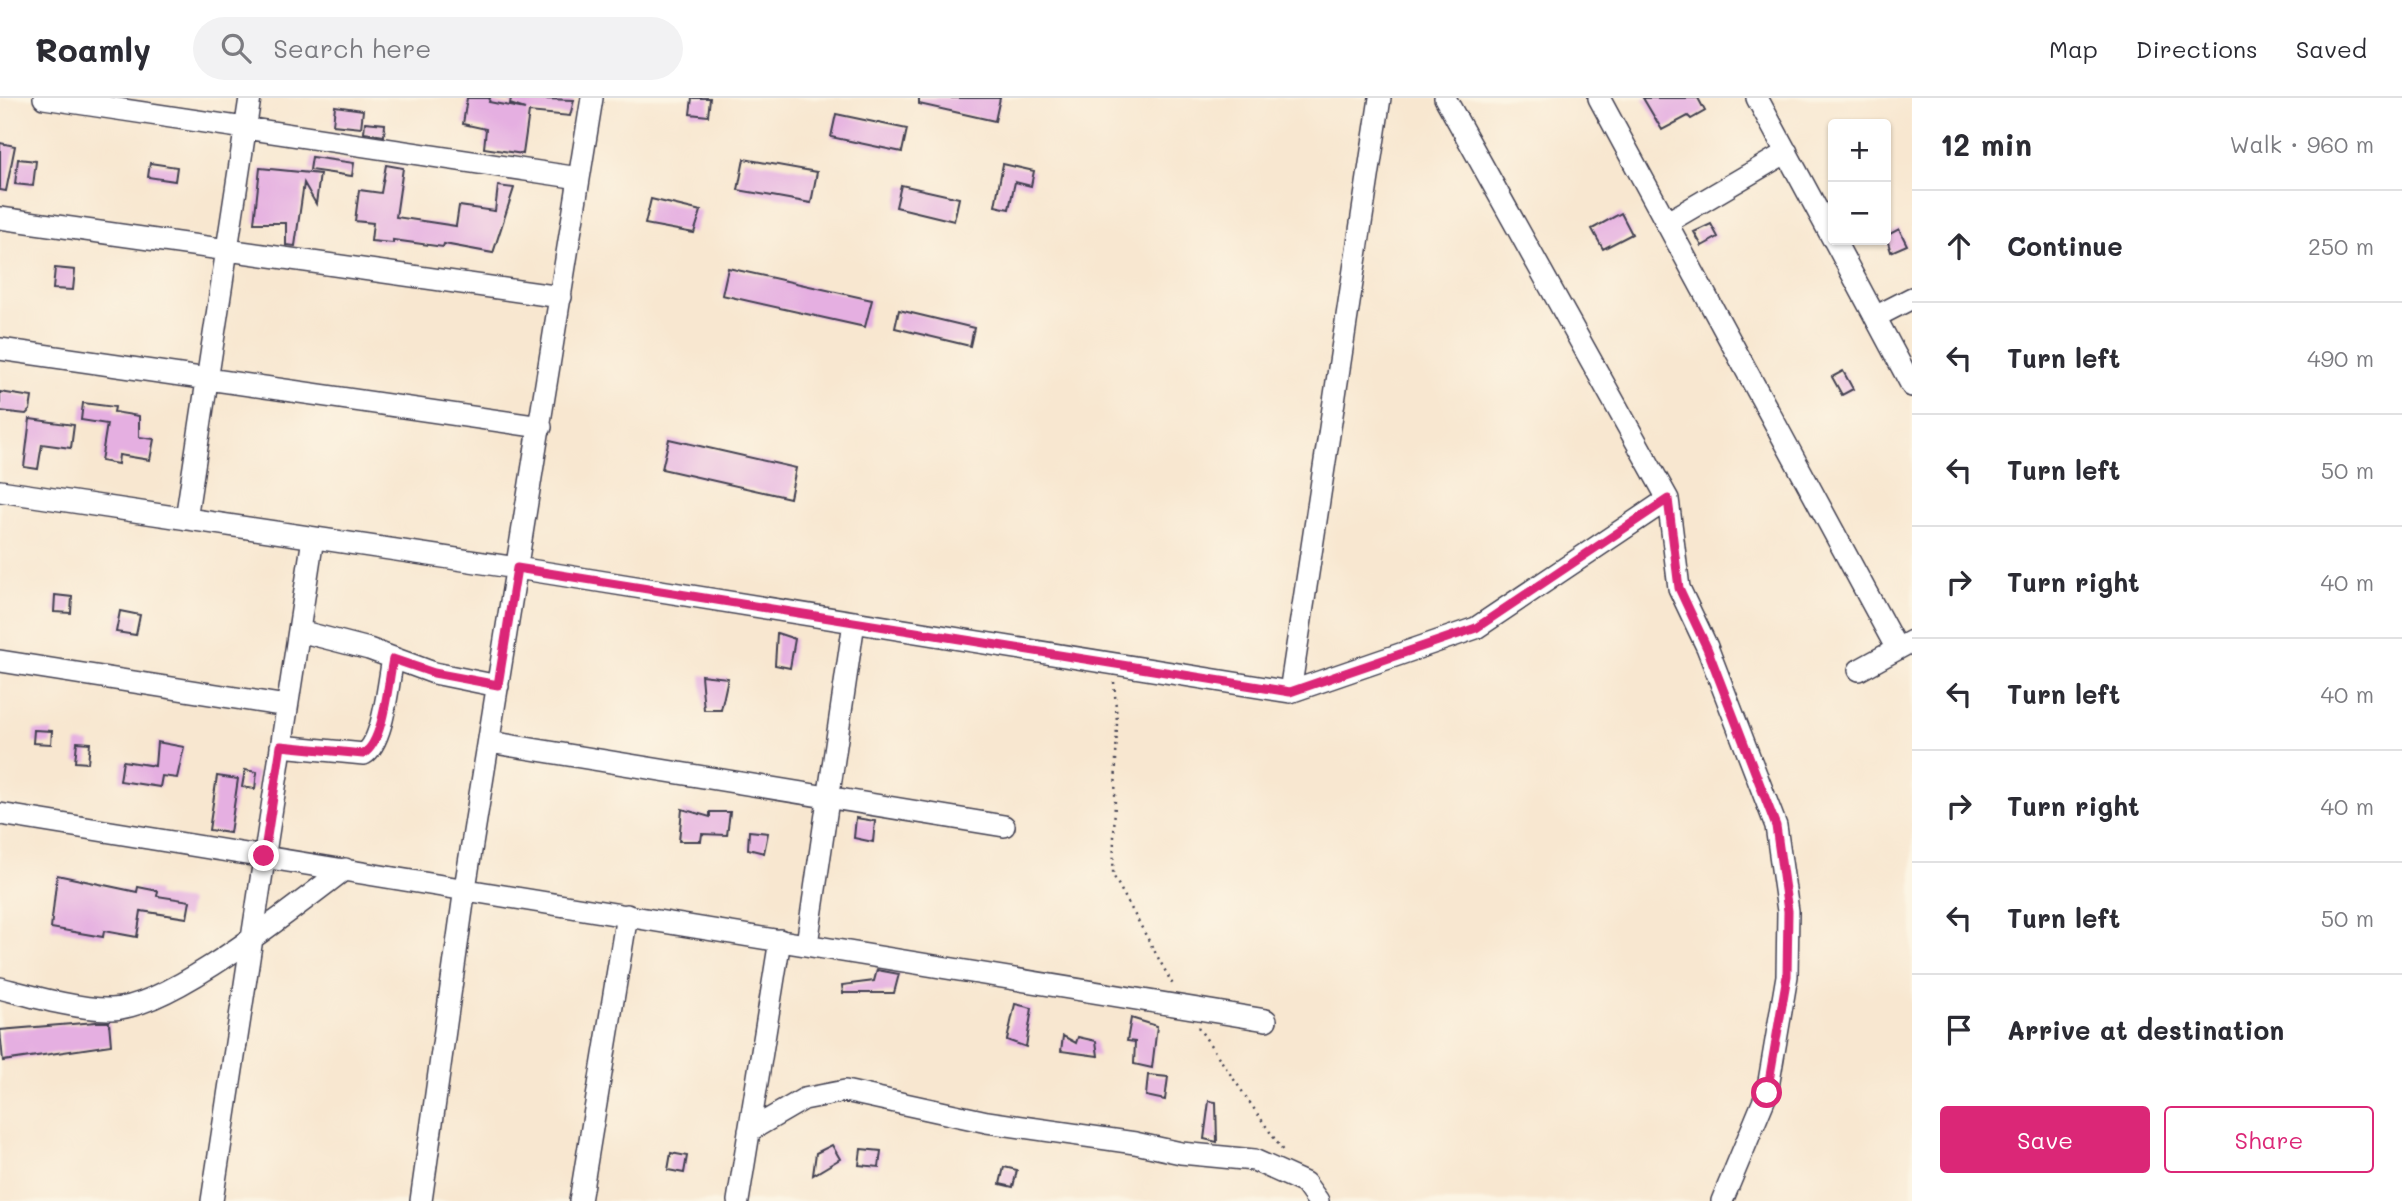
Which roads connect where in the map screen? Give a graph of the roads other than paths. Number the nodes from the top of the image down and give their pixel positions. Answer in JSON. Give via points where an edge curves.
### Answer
{"nodes":[{"id":1,"x":44,"y":98,"type":"edge"},
{"id":2,"x":250,"y":98,"type":"edge"},
{"id":3,"x":592,"y":98,"type":"edge"},
{"id":4,"x":1380,"y":98,"type":"edge"},
{"id":5,"x":1445,"y":98,"type":"edge"},
{"id":6,"x":1599,"y":98,"type":"edge"},
{"id":7,"x":1757,"y":98,"type":"edge"},
{"id":8,"x":245,"y":128,"type":"junction"},
{"id":9,"x":1787,"y":152,"type":"junction"},
{"id":10,"x":579,"y":178,"type":"junction"},
{"id":11,"x":0,"y":218,"type":"edge"},
{"id":12,"x":1666,"y":223,"type":"junction"},
{"id":13,"x":1828,"y":230,"type":"edge"},
{"id":14,"x":1836,"y":245,"type":"edge"},
{"id":15,"x":227,"y":250,"type":"junction"},
{"id":16,"x":561,"y":297,"type":"junction"},
{"id":17,"x":1912,"y":298,"type":"edge"},
{"id":18,"x":1875,"y":317,"type":"junction"},
{"id":19,"x":0,"y":349,"type":"edge"},
{"id":20,"x":207,"y":379,"type":"junction"},
{"id":21,"x":1912,"y":386,"type":"edge"},
{"id":22,"x":541,"y":427,"type":"junction"},
{"id":23,"x":0,"y":491,"type":"edge"},
{"id":24,"x":1668,"y":499,"type":"junction"},
{"id":25,"x":186,"y":519,"type":"junction"},
{"id":26,"x":313,"y":538,"type":"junction"},
{"id":27,"x":517,"y":568,"type":"junction"},
{"id":28,"x":854,"y":622,"type":"junction"},
{"id":29,"x":299,"y":631,"type":"junction"},
{"id":30,"x":1905,"y":645,"type":"edge"},
{"id":31,"x":393,"y":659,"type":"junction"},
{"id":32,"x":0,"y":660,"type":"edge"},
{"id":33,"x":1860,"y":670,"type":"dead end"},
{"id":34,"x":498,"y":685,"type":"junction"},
{"id":35,"x":1290,"y":692,"type":"junction"},
{"id":36,"x":287,"y":706,"type":"junction"},
{"id":37,"x":489,"y":742,"type":"junction"},
{"id":38,"x":281,"y":746,"type":"junction"},
{"id":39,"x":828,"y":797,"type":"junction"},
{"id":40,"x":0,"y":814,"type":"edge"},
{"id":41,"x":1004,"y":825,"type":"dead end"},
{"id":42,"x":264,"y":856,"type":"junction"},
{"id":43,"x":345,"y":869,"type":"junction"},
{"id":44,"x":465,"y":888,"type":"junction"},
{"id":45,"x":627,"y":915,"type":"junction"},
{"id":46,"x":251,"y":939,"type":"junction"},
{"id":47,"x":780,"y":940,"type":"junction"},
{"id":48,"x":807,"y":944,"type":"junction"},
{"id":49,"x":0,"y":988,"type":"edge"},
{"id":50,"x":1266,"y":1020,"type":"dead end"},
{"id":51,"x":749,"y":1131,"type":"junction"},
{"id":52,"x":212,"y":1201,"type":"edge"},
{"id":53,"x":421,"y":1201,"type":"edge"},
{"id":54,"x":580,"y":1201,"type":"edge"},
{"id":55,"x":738,"y":1201,"type":"edge"},
{"id":56,"x":1318,"y":1201,"type":"edge"},
{"id":57,"x":1722,"y":1201,"type":"edge"}],
"edges":[{"from":1,"to":8,"type":"street"},
{"from":2,"to":8,"type":"street"},
{"from":3,"to":10,"type":"street"},
{"from":4,"to":35,"type":"street"},
{"from":5,"to":24,"type":"street"},
{"from":6,"to":12,"type":"street"},
{"from":7,"to":9,"type":"street"},
{"from":8,"to":10,"type":"street"},
{"from":8,"to":15,"type":"street"},
{"from":9,"to":12,"type":"street"},
{"from":9,"to":13,"type":"street"},
{"from":10,"to":16,"type":"street"},
{"from":11,"to":15,"type":"street"},
{"from":12,"to":30,"type":"street"},
{"from":14,"to":18,"type":"street"},
{"from":15,"to":16,"type":"street"},
{"from":15,"to":20,"type":"street"},
{"from":16,"to":22,"type":"street"},
{"from":17,"to":18,"type":"street"},
{"from":18,"to":21,"type":"street"},
{"from":19,"to":20,"type":"street"},
{"from":20,"to":22,"type":"street"},
{"from":20,"to":25,"type":"street"},
{"from":22,"to":27,"type":"street"},
{"from":23,"to":25,"type":"street"},
{"from":24,"to":35,"type":"street","via":[[1476,628]]},
{"from":24,"to":57,"type":"street","via":[[1679,588],[1776,826],[1788,911],[1787,976],[1767,1093]]},
{"from":25,"to":26,"type":"street"},
{"from":26,"to":27,"type":"street"},
{"from":26,"to":29,"type":"street"},
{"from":27,"to":28,"type":"street"},
{"from":27,"to":34,"type":"street"},
{"from":28,"to":35,"type":"street"},
{"from":28,"to":39,"type":"street"},
{"from":29,"to":31,"type":"street"},
{"from":29,"to":36,"type":"street"},
{"from":30,"to":33,"type":"street"},
{"from":31,"to":34,"type":"street","via":[[434,673]]},
{"from":31,"to":38,"type":"street","via":[[372,749],[363,754]]},
{"from":32,"to":36,"type":"street"},
{"from":34,"to":37,"type":"street"},
{"from":36,"to":38,"type":"street"},
{"from":37,"to":39,"type":"street"},
{"from":37,"to":44,"type":"street"},
{"from":38,"to":42,"type":"street"},
{"from":39,"to":41,"type":"street"},
{"from":39,"to":48,"type":"street"},
{"from":40,"to":42,"type":"street"},
{"from":42,"to":43,"type":"street"},
{"from":42,"to":46,"type":"street"},
{"from":43,"to":44,"type":"street"},
{"from":43,"to":46,"type":"street"},
{"from":44,"to":45,"type":"street"},
{"from":44,"to":53,"type":"street"},
{"from":45,"to":47,"type":"street"},
{"from":45,"to":54,"type":"street"},
{"from":46,"to":49,"type":"street","via":[[164,993],[112,1009]]},
{"from":46,"to":52,"type":"street"},
{"from":47,"to":48,"type":"street"},
{"from":47,"to":51,"type":"street"},
{"from":48,"to":50,"type":"street"},
{"from":51,"to":55,"type":"street"},
{"from":51,"to":56,"type":"street","via":[[804,1099],[845,1091],[987,1122],[1254,1160],[1305,1183]]}]}
